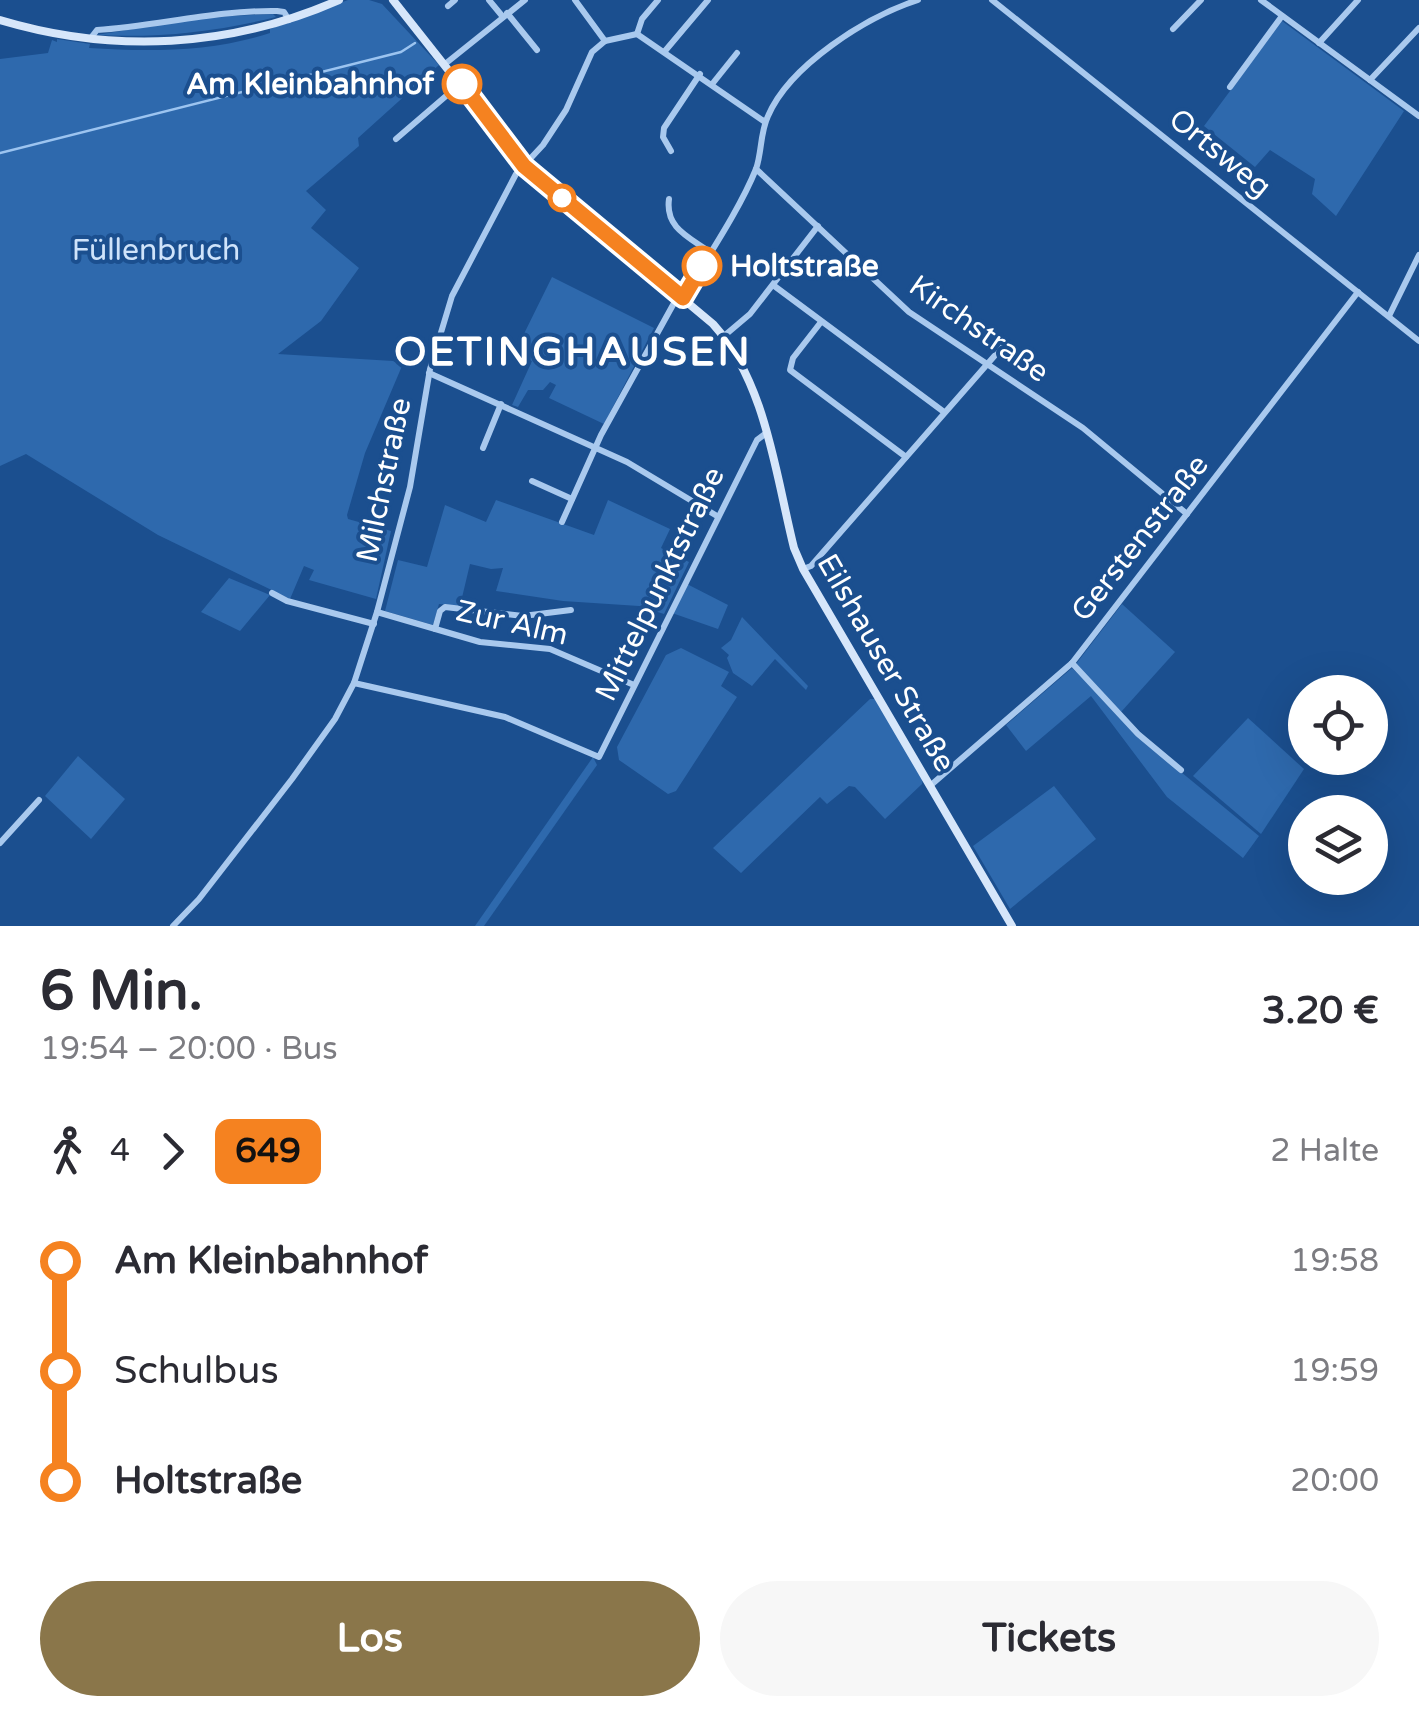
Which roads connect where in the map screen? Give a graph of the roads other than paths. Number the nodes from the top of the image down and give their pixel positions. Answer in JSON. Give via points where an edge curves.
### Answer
{"nodes":[{"id":1,"x":276,"y":0,"type":"edge"},
{"id":2,"x":339,"y":0,"type":"edge"},
{"id":3,"x":389,"y":0,"type":"edge"},
{"id":4,"x":489,"y":0,"type":"edge"},
{"id":5,"x":525,"y":0,"type":"edge"},
{"id":6,"x":575,"y":0,"type":"edge"},
{"id":7,"x":658,"y":0,"type":"edge"},
{"id":8,"x":708,"y":0,"type":"edge"},
{"id":9,"x":918,"y":0,"type":"edge"},
{"id":10,"x":992,"y":0,"type":"edge"},
{"id":11,"x":1201,"y":0,"type":"edge"},
{"id":12,"x":1261,"y":0,"type":"edge"},
{"id":13,"x":1358,"y":0,"type":"edge"},
{"id":14,"x":505,"y":15,"type":"junction"},
{"id":15,"x":287,"y":16,"type":"junction"},
{"id":16,"x":1282,"y":16,"type":"junction"},
{"id":17,"x":0,"y":20,"type":"edge"},
{"id":18,"x":1419,"y":28,"type":"edge"},
{"id":19,"x":1173,"y":29,"type":"dead end"},
{"id":20,"x":637,"y":34,"type":"junction"},
{"id":21,"x":89,"y":40,"type":"junction"},
{"id":22,"x":605,"y":41,"type":"junction"},
{"id":23,"x":1319,"y":43,"type":"junction"},
{"id":24,"x":537,"y":50,"type":"dead end"},
{"id":25,"x":665,"y":51,"type":"junction"},
{"id":26,"x":737,"y":52,"type":"dead end"},
{"id":27,"x":446,"y":64,"type":"junction"},
{"id":28,"x":700,"y":74,"type":"junction"},
{"id":29,"x":1370,"y":80,"type":"junction"},
{"id":30,"x":461,"y":83,"type":"junction"},
{"id":31,"x":712,"y":84,"type":"junction"},
{"id":32,"x":1230,"y":87,"type":"dead end"},
{"id":33,"x":1419,"y":116,"type":"edge"},
{"id":34,"x":765,"y":122,"type":"junction"},
{"id":35,"x":396,"y":140,"type":"dead end"},
{"id":36,"x":671,"y":151,"type":"dead end"},
{"id":37,"x":524,"y":166,"type":"junction"},
{"id":38,"x":756,"y":170,"type":"junction"},
{"id":39,"x":669,"y":199,"type":"dead end"},
{"id":40,"x":818,"y":226,"type":"junction"},
{"id":41,"x":710,"y":252,"type":"junction"},
{"id":42,"x":1419,"y":254,"type":"edge"},
{"id":43,"x":773,"y":285,"type":"junction"},
{"id":44,"x":1358,"y":292,"type":"junction"},
{"id":45,"x":681,"y":296,"type":"junction"},
{"id":46,"x":1388,"y":316,"type":"junction"},
{"id":47,"x":820,"y":322,"type":"junction"},
{"id":48,"x":724,"y":336,"type":"junction"},
{"id":49,"x":1419,"y":341,"type":"edge"},
{"id":50,"x":1004,"y":345,"type":"dead end"},
{"id":51,"x":987,"y":364,"type":"junction"},
{"id":52,"x":430,"y":372,"type":"junction"},
{"id":53,"x":502,"y":404,"type":"junction"},
{"id":54,"x":945,"y":412,"type":"junction"},
{"id":55,"x":766,"y":434,"type":"junction"},
{"id":56,"x":595,"y":447,"type":"junction"},
{"id":57,"x":483,"y":448,"type":"dead end"},
{"id":58,"x":906,"y":457,"type":"junction"},
{"id":59,"x":532,"y":481,"type":"dead end"},
{"id":60,"x":572,"y":500,"type":"junction"},
{"id":61,"x":1187,"y":514,"type":"junction"},
{"id":62,"x":716,"y":516,"type":"junction"},
{"id":63,"x":562,"y":522,"type":"dead end"},
{"id":64,"x":803,"y":569,"type":"junction"},
{"id":65,"x":272,"y":594,"type":"dead end"},
{"id":66,"x":571,"y":610,"type":"dead end"},
{"id":67,"x":378,"y":612,"type":"junction"},
{"id":68,"x":374,"y":624,"type":"junction"},
{"id":69,"x":435,"y":629,"type":"junction"},
{"id":70,"x":1072,"y":664,"type":"junction"},
{"id":71,"x":354,"y":683,"type":"junction"},
{"id":72,"x":634,"y":685,"type":"junction"},
{"id":73,"x":1182,"y":770,"type":"dead end"},
{"id":74,"x":930,"y":785,"type":"junction"},
{"id":75,"x":39,"y":800,"type":"dead end"},
{"id":76,"x":0,"y":843,"type":"edge"},
{"id":77,"x":174,"y":926,"type":"edge"},
{"id":78,"x":1012,"y":926,"type":"edge"}],
"edges":[{"from":1,"to":15,"type":"street"},
{"from":2,"to":15,"type":"street"},
{"from":3,"to":27,"type":"street","name":"Eilshauser Straße"},
{"from":4,"to":14,"type":"street"},
{"from":5,"to":14,"type":"street"},
{"from":6,"to":22,"type":"street"},
{"from":7,"to":20,"type":"street"},
{"from":8,"to":25,"type":"street"},
{"from":9,"to":34,"type":"street","via":[[844,36],[791,84]]},
{"from":10,"to":44,"type":"street","name":"Ortsweg"},
{"from":11,"to":19,"type":"street"},
{"from":12,"to":16,"type":"street"},
{"from":13,"to":23,"type":"street"},
{"from":14,"to":24,"type":"street"},
{"from":14,"to":27,"type":"street"},
{"from":15,"to":21,"type":"street","via":[[192,40]]},
{"from":15,"to":21,"type":"street","via":[[208,14],[97,30]]},
{"from":16,"to":23,"type":"street"},
{"from":16,"to":32,"type":"street"},
{"from":17,"to":21,"type":"street"},
{"from":18,"to":29,"type":"street"},
{"from":20,"to":22,"type":"street"},
{"from":20,"to":25,"type":"street"},
{"from":22,"to":37,"type":"street","name":"Milchstraße","via":[[588,58],[558,126]]},
{"from":23,"to":29,"type":"street"},
{"from":25,"to":28,"type":"street"},
{"from":26,"to":31,"type":"street"},
{"from":27,"to":30,"type":"street","name":"Eilshauser Straße"},
{"from":28,"to":31,"type":"street"},
{"from":28,"to":36,"type":"street","via":[[664,128]]},
{"from":29,"to":33,"type":"street"},
{"from":30,"to":35,"type":"street"},
{"from":30,"to":37,"type":"street","name":"Eilshauser Straße"},
{"from":31,"to":34,"type":"street"},
{"from":34,"to":38,"type":"street"},
{"from":37,"to":45,"type":"street","name":"Eilshauser Straße"},
{"from":37,"to":52,"type":"street","name":"Milchstraße","via":[[452,296]]},
{"from":38,"to":40,"type":"street","name":"Kirchstraße"},
{"from":38,"to":41,"type":"street"},
{"from":39,"to":41,"type":"street","via":[[672,223]]},
{"from":40,"to":43,"type":"street"},
{"from":40,"to":51,"type":"street","name":"Kirchstraße","via":[[909,312]]},
{"from":41,"to":45,"type":"street"},
{"from":42,"to":46,"type":"street"},
{"from":43,"to":47,"type":"street"},
{"from":43,"to":48,"type":"street"},
{"from":44,"to":46,"type":"street","name":"Ortsweg"},
{"from":44,"to":61,"type":"street","name":"Gerstenstraße"},
{"from":45,"to":48,"type":"street","name":"Eilshauser Straße"},
{"from":45,"to":56,"type":"street"},
{"from":46,"to":49,"type":"street","name":"Ortsweg"},
{"from":47,"to":54,"type":"street"},
{"from":47,"to":58,"type":"street","via":[[790,370]]},
{"from":48,"to":55,"type":"street","name":"Eilshauser Straße","via":[[747,371]]},
{"from":50,"to":51,"type":"street"},
{"from":51,"to":54,"type":"street"},
{"from":51,"to":61,"type":"street","name":"Kirchstraße","via":[[1083,428]]},
{"from":52,"to":53,"type":"street"},
{"from":52,"to":67,"type":"street","name":"Milchstraße"},
{"from":53,"to":56,"type":"street"},
{"from":53,"to":57,"type":"street"},
{"from":54,"to":58,"type":"street"},
{"from":55,"to":62,"type":"street","name":"Mittelpunktstraße"},
{"from":55,"to":64,"type":"street","name":"Eilshauser Straße"},
{"from":56,"to":60,"type":"street"},
{"from":56,"to":62,"type":"street"},
{"from":58,"to":64,"type":"street"},
{"from":59,"to":60,"type":"street"},
{"from":60,"to":63,"type":"street"},
{"from":61,"to":70,"type":"street","name":"Gerstenstraße"},
{"from":62,"to":72,"type":"street","name":"Mittelpunktstraße"},
{"from":64,"to":74,"type":"street","name":"Eilshauser Straße"},
{"from":65,"to":68,"type":"street"},
{"from":66,"to":69,"type":"street","via":[[523,616],[445,607]]},
{"from":67,"to":68,"type":"street","name":"Milchstraße"},
{"from":67,"to":69,"type":"street","name":"Zur Alm"},
{"from":68,"to":71,"type":"street","name":"Milchstraße"},
{"from":69,"to":72,"type":"street","name":"Zur Alm","via":[[480,642],[550,649]]},
{"from":70,"to":73,"type":"street"},
{"from":70,"to":74,"type":"street","name":"Gerstenstraße"},
{"from":71,"to":72,"type":"street","name":"Mittelpunktstraße","via":[[504,717],[599,757]]},
{"from":71,"to":77,"type":"street","name":"Milchstraße","via":[[292,780]]},
{"from":74,"to":78,"type":"street","name":"Eilshauser Straße"},
{"from":75,"to":76,"type":"street"}]}
